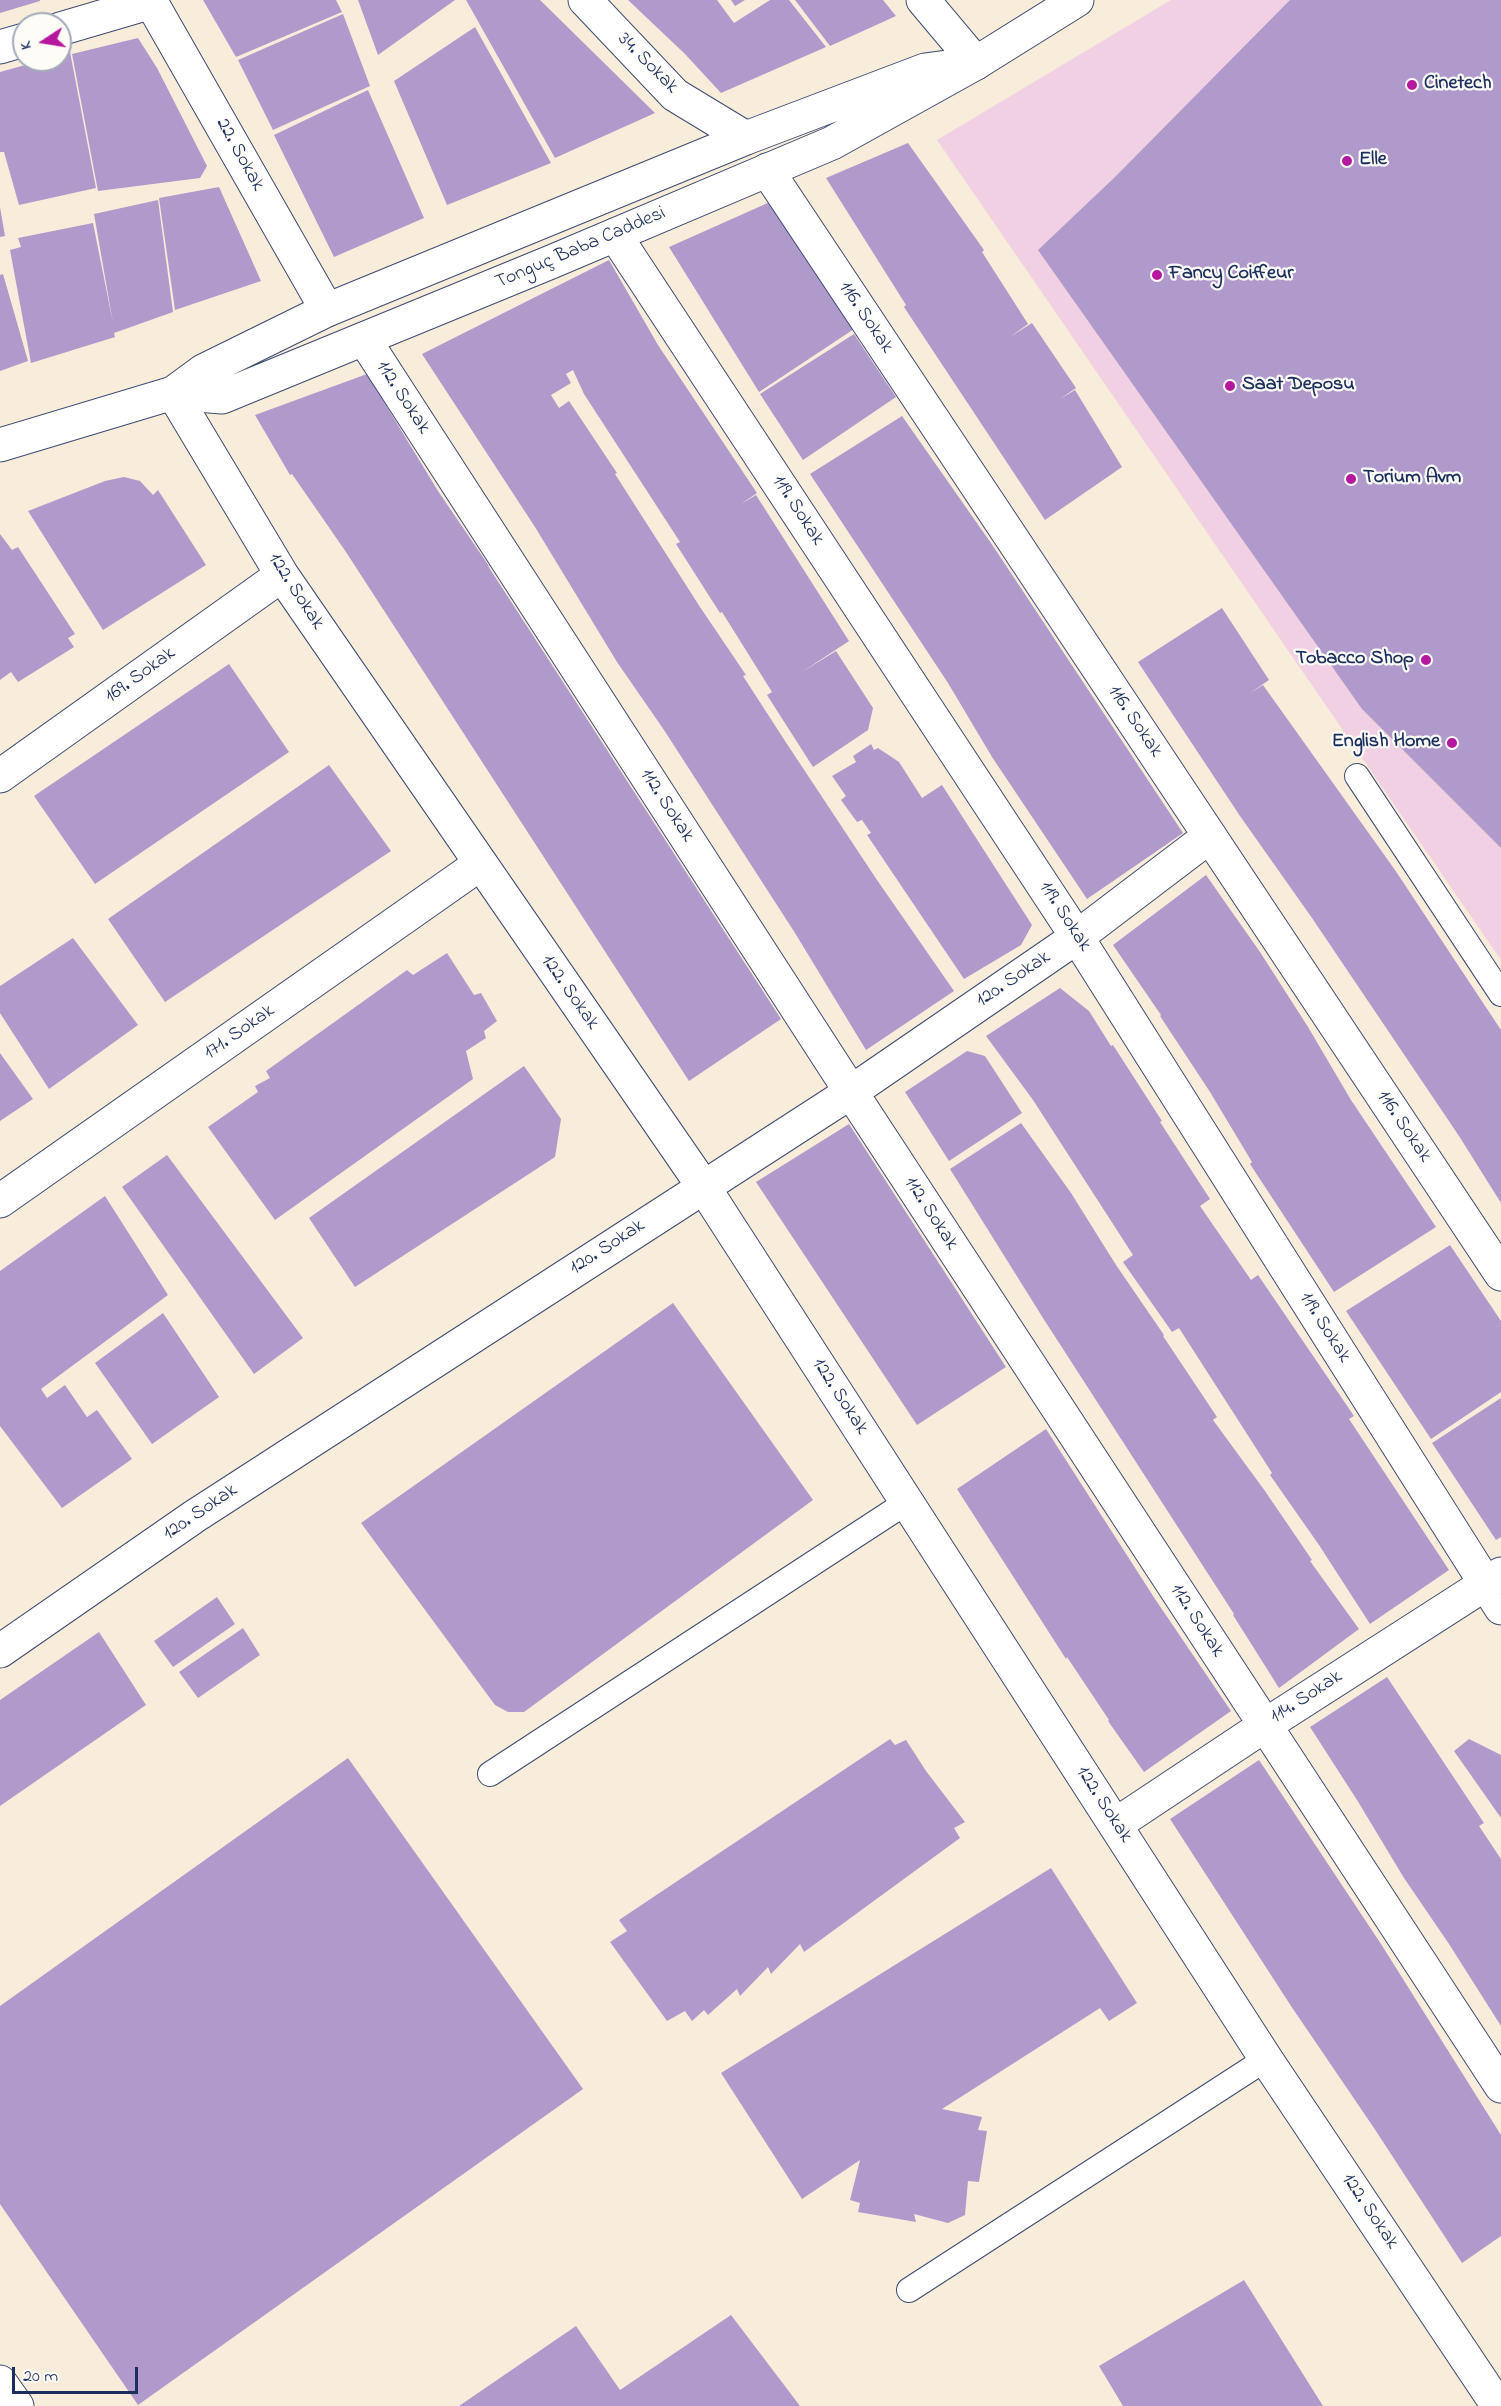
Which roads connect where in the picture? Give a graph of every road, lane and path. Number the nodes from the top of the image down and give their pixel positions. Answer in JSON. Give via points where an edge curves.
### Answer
{"nodes":[{"id":1,"x":585,"y":0,"type":"edge"},
{"id":2,"x":923,"y":0,"type":"edge"},
{"id":3,"x":1077,"y":0,"type":"edge"},
{"id":4,"x":151,"y":1,"type":"edge"},
{"id":5,"x":72,"y":25,"type":"edge"},
{"id":6,"x":975,"y":63,"type":"junction"},
{"id":7,"x":746,"y":138,"type":"junction"},
{"id":8,"x":767,"y":170,"type":"junction"},
{"id":9,"x":615,"y":235,"type":"junction"},
{"id":10,"x":327,"y":310,"type":"junction"},
{"id":11,"x":364,"y":339,"type":"junction"},
{"id":12,"x":174,"y":393,"type":"junction"},
{"id":13,"x":0,"y":445,"type":"edge"},
{"id":14,"x":282,"y":575,"type":"junction"},
{"id":15,"x":0,"y":776,"type":"edge"},
{"id":16,"x":1357,"y":776,"type":"dead end"},
{"id":17,"x":1210,"y":836,"type":"junction"},
{"id":18,"x":480,"y":864,"type":"junction"},
{"id":19,"x":1077,"y":937,"type":"junction"},
{"id":20,"x":1501,"y":994,"type":"edge"},
{"id":21,"x":851,"y":1092,"type":"junction"},
{"id":22,"x":703,"y":1186,"type":"junction"},
{"id":23,"x":0,"y":1201,"type":"edge"},
{"id":24,"x":1501,"y":1274,"type":"edge"},
{"id":25,"x":907,"y":1502,"type":"junction"},
{"id":26,"x":1496,"y":1589,"type":"edge"},
{"id":27,"x":0,"y":1651,"type":"edge"},
{"id":28,"x":1264,"y":1726,"type":"junction"},
{"id":29,"x":490,"y":1774,"type":"dead end"},
{"id":30,"x":1115,"y":1825,"type":"junction"},
{"id":31,"x":1266,"y":2059,"type":"junction"},
{"id":32,"x":1501,"y":2086,"type":"edge"},
{"id":33,"x":909,"y":2290,"type":"dead end"},
{"id":34,"x":0,"y":2382,"type":"edge"},
{"id":35,"x":18,"y":2406,"type":"edge"},
{"id":36,"x":1498,"y":2406,"type":"edge"}],
"edges":[{"from":1,"to":7,"type":"street","name":"34. Sokak","via":[[675,95]]},
{"from":2,"to":6,"type":"street"},
{"from":3,"to":6,"type":"street","name":"Tonguç Baba Caddesi"},
{"from":4,"to":5,"type":"street"},
{"from":4,"to":10,"type":"street","name":"22. Sokak"},
{"from":6,"to":7,"type":"street","name":"Tonguç Baba Caddesi","via":[[925,70]]},
{"from":6,"to":8,"type":"street","name":"Tonguç Baba Caddesi","via":[[832,143]]},
{"from":7,"to":10,"type":"street","name":"Tonguç Baba Caddesi"},
{"from":8,"to":9,"type":"street","name":"Tonguç Baba Caddesi"},
{"from":8,"to":17,"type":"street","name":"116. Sokak"},
{"from":9,"to":11,"type":"street","name":"Tonguç Baba Caddesi"},
{"from":9,"to":19,"type":"street","name":"119. Sokak"},
{"from":10,"to":12,"type":"street","name":"Tonguç Baba Caddesi","via":[[202,371]]},
{"from":11,"to":12,"type":"street","name":"Tonguç Baba Caddesi","via":[[222,397]]},
{"from":11,"to":21,"type":"street","name":"112. Sokak"},
{"from":12,"to":13,"type":"street","name":"Tonguç Baba Caddesi"},
{"from":12,"to":14,"type":"street","name":"122. Sokak"},
{"from":14,"to":15,"type":"street","name":"169. Sokak"},
{"from":14,"to":18,"type":"street","name":"122. Sokak"},
{"from":16,"to":20,"type":"lane"},
{"from":17,"to":19,"type":"street","name":"120. Sokak"},
{"from":17,"to":24,"type":"street","name":"116. Sokak"},
{"from":18,"to":22,"type":"street","name":"122. Sokak"},
{"from":18,"to":23,"type":"street","name":"171. Sokak"},
{"from":19,"to":21,"type":"street","name":"120. Sokak"},
{"from":19,"to":26,"type":"street","name":"119. Sokak"},
{"from":21,"to":22,"type":"street","name":"120. Sokak"},
{"from":21,"to":28,"type":"street","name":"112. Sokak"},
{"from":22,"to":25,"type":"street","name":"122. Sokak"},
{"from":22,"to":27,"type":"street","name":"120. Sokak","via":[[195,1516]]},
{"from":25,"to":29,"type":"lane"},
{"from":25,"to":30,"type":"street","name":"122. Sokak"},
{"from":26,"to":28,"type":"street","name":"114. Sokak"},
{"from":28,"to":30,"type":"street","name":"114. Sokak"},
{"from":28,"to":32,"type":"street","name":"112. Sokak"},
{"from":30,"to":31,"type":"street","name":"122. Sokak"},
{"from":31,"to":33,"type":"lane"},
{"from":31,"to":36,"type":"street","name":"122. Sokak"},
{"from":34,"to":35,"type":"street"}]}
